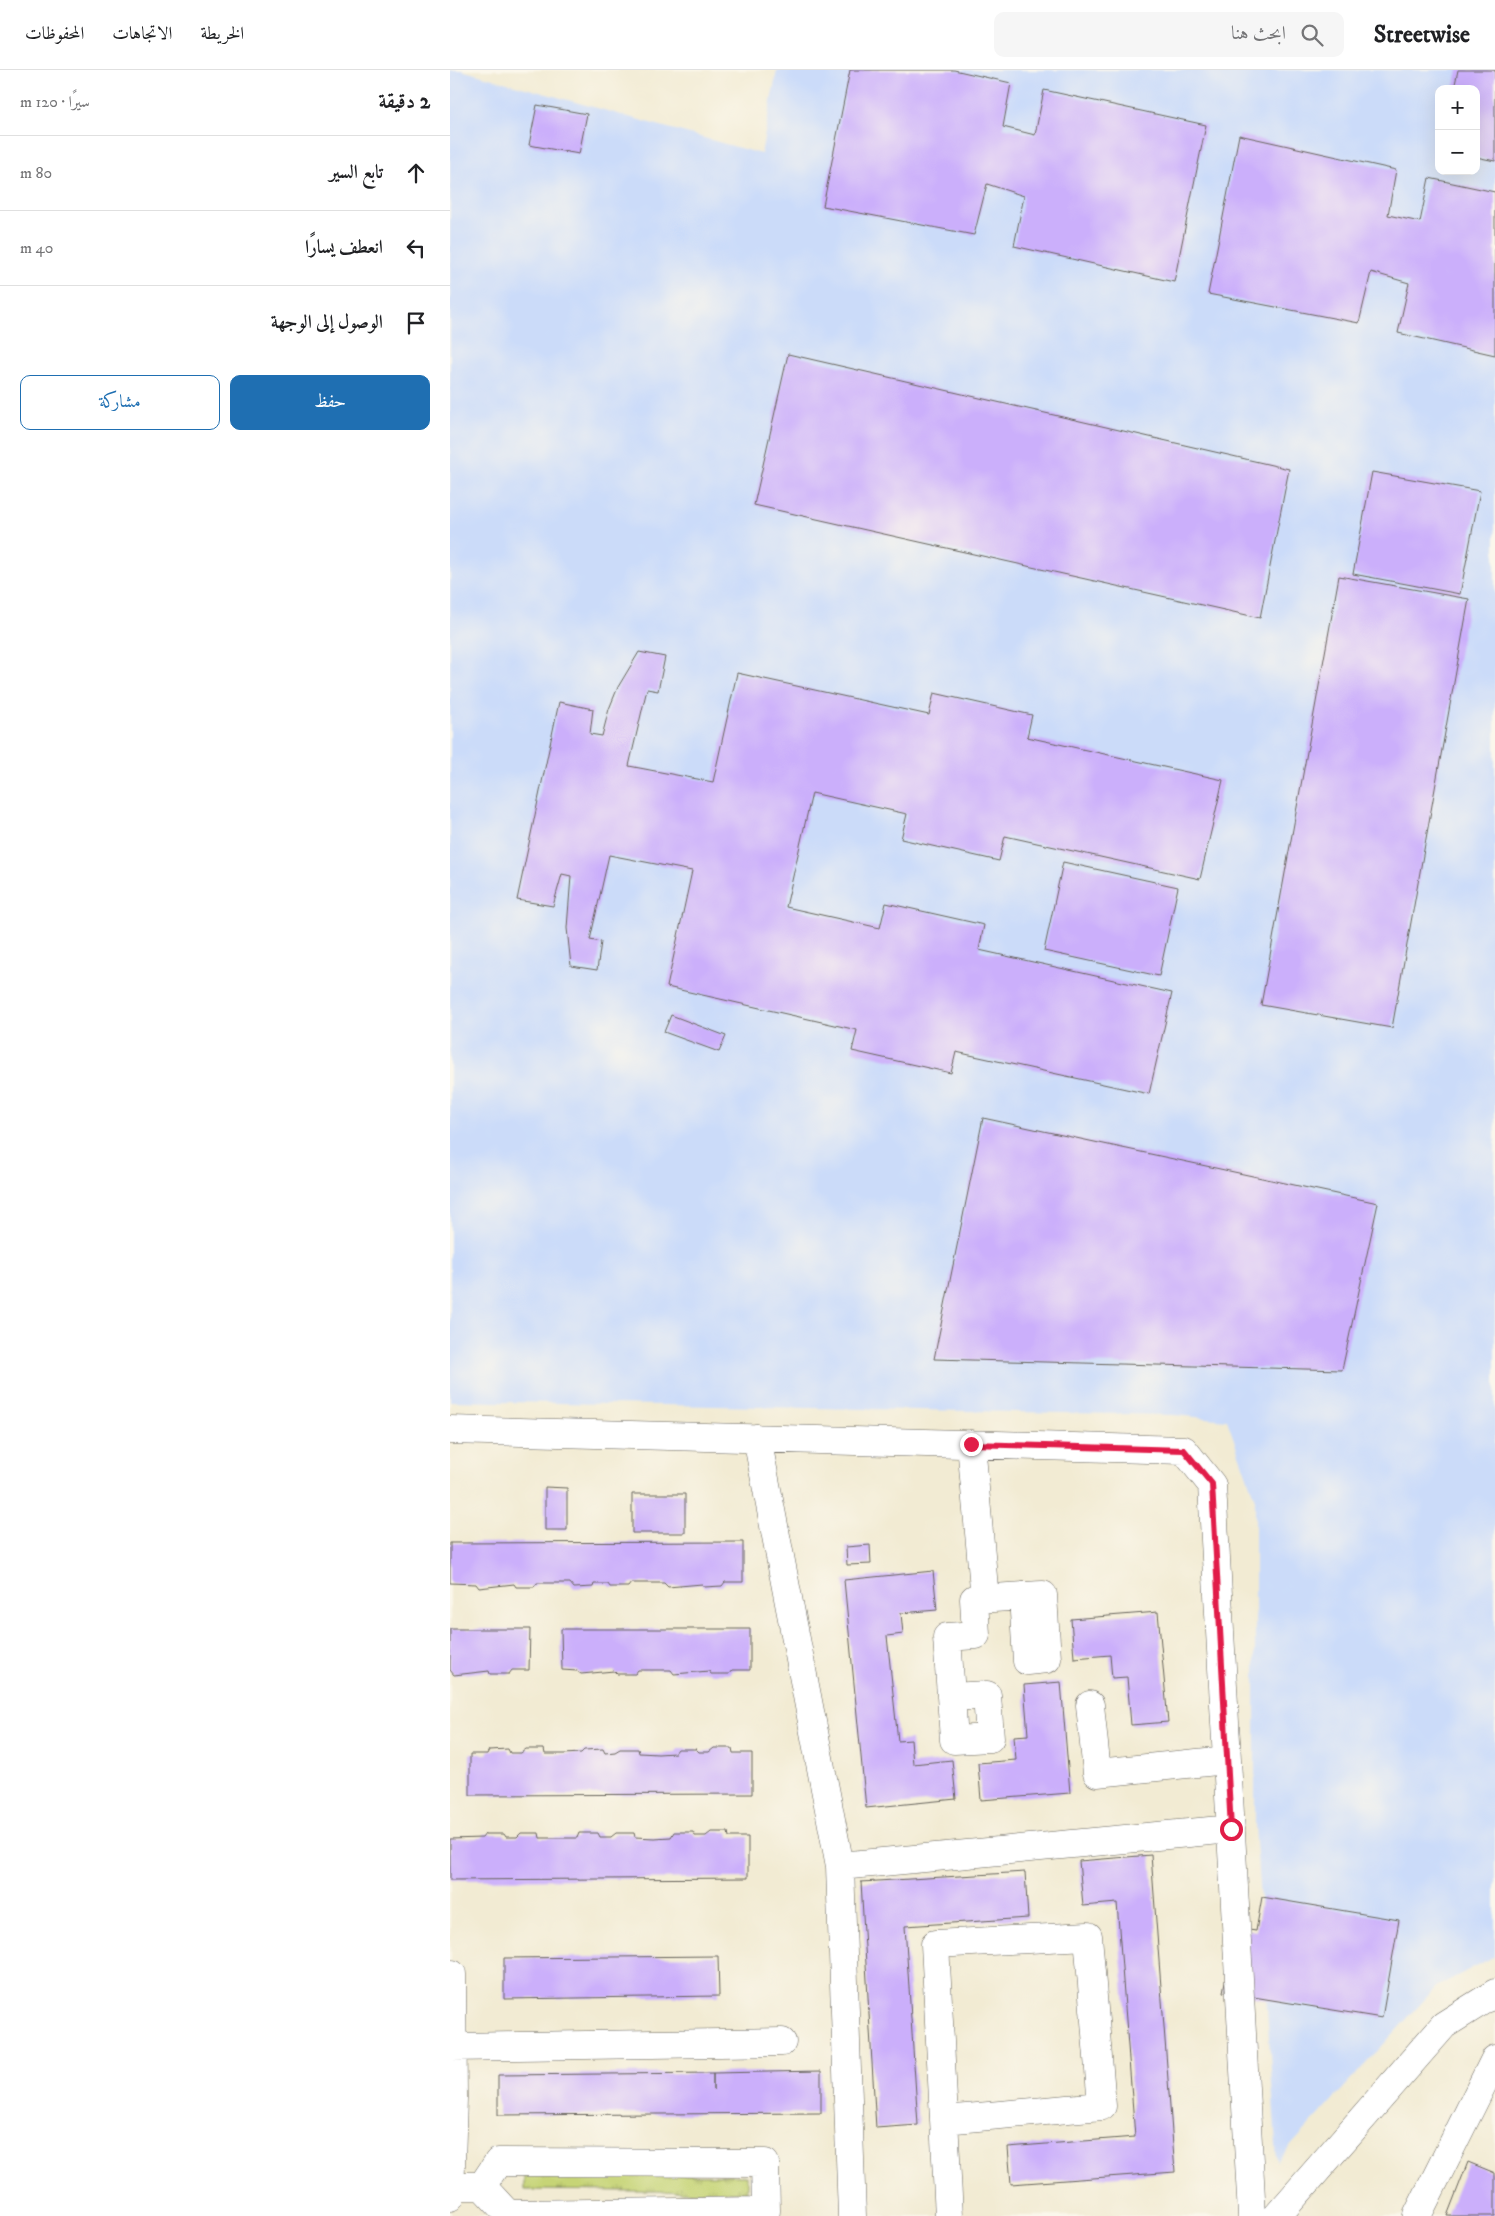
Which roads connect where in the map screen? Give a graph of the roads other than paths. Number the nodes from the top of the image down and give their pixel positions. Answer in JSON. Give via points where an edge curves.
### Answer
{"nodes":[{"id":1,"x":450,"y":1430,"type":"edge"},
{"id":2,"x":757,"y":1438,"type":"junction"},
{"id":3,"x":971,"y":1444,"type":"junction"},
{"id":4,"x":1023,"y":1596,"type":"dead end"},
{"id":5,"x":985,"y":1599,"type":"junction"},
{"id":6,"x":951,"y":1697,"type":"dead end"},
{"id":7,"x":1090,"y":1704,"type":"dead end"},
{"id":8,"x":1227,"y":1760,"type":"junction"},
{"id":9,"x":1231,"y":1829,"type":"junction"},
{"id":10,"x":840,"y":1866,"type":"junction"},
{"id":11,"x":452,"y":1974,"type":"dead end"},
{"id":12,"x":1495,"y":1993,"type":"edge"},
{"id":13,"x":782,"y":2042,"type":"dead end"},
{"id":14,"x":452,"y":2046,"type":"junction"},
{"id":15,"x":1495,"y":2059,"type":"edge"},
{"id":16,"x":451,"y":2098,"type":"edge"},
{"id":17,"x":944,"y":2120,"type":"junction"},
{"id":18,"x":450,"y":2186,"type":"edge"},
{"id":19,"x":482,"y":2186,"type":"junction"},
{"id":20,"x":450,"y":2197,"type":"edge"},
{"id":21,"x":852,"y":2216,"type":"edge"},
{"id":22,"x":949,"y":2216,"type":"edge"},
{"id":23,"x":1252,"y":2216,"type":"edge"},
{"id":24,"x":1276,"y":2216,"type":"edge"},
{"id":25,"x":1417,"y":2216,"type":"edge"}],
"edges":[{"from":1,"to":2,"type":"street"},
{"from":2,"to":3,"type":"street"},
{"from":2,"to":10,"type":"street"},
{"from":3,"to":5,"type":"street"},
{"from":3,"to":8,"type":"street","via":[[1184,1450],[1212,1484]]},
{"from":4,"to":5,"type":"street"},
{"from":5,"to":6,"type":"street","via":[[974,1600],[976,1635],[947,1637]]},
{"from":7,"to":8,"type":"street","via":[[1097,1772]]},
{"from":8,"to":9,"type":"street"},
{"from":9,"to":10,"type":"street"},
{"from":9,"to":23,"type":"street"},
{"from":10,"to":21,"type":"street"},
{"from":11,"to":14,"type":"street"},
{"from":12,"to":24,"type":"street","via":[[1444,2025]]},
{"from":13,"to":14,"type":"street"},
{"from":14,"to":16,"type":"street"},
{"from":15,"to":25,"type":"street"},
{"from":16,"to":18,"type":"street"},
{"from":17,"to":17,"type":"street","via":[[1102,2106],[1088,1936],[935,1944]]},
{"from":17,"to":22,"type":"street"},
{"from":18,"to":19,"type":"street"},
{"from":18,"to":20,"type":"street"},
{"from":19,"to":19,"type":"street","via":[[508,2214],[766,2211],[765,2163],[498,2162]]}]}
